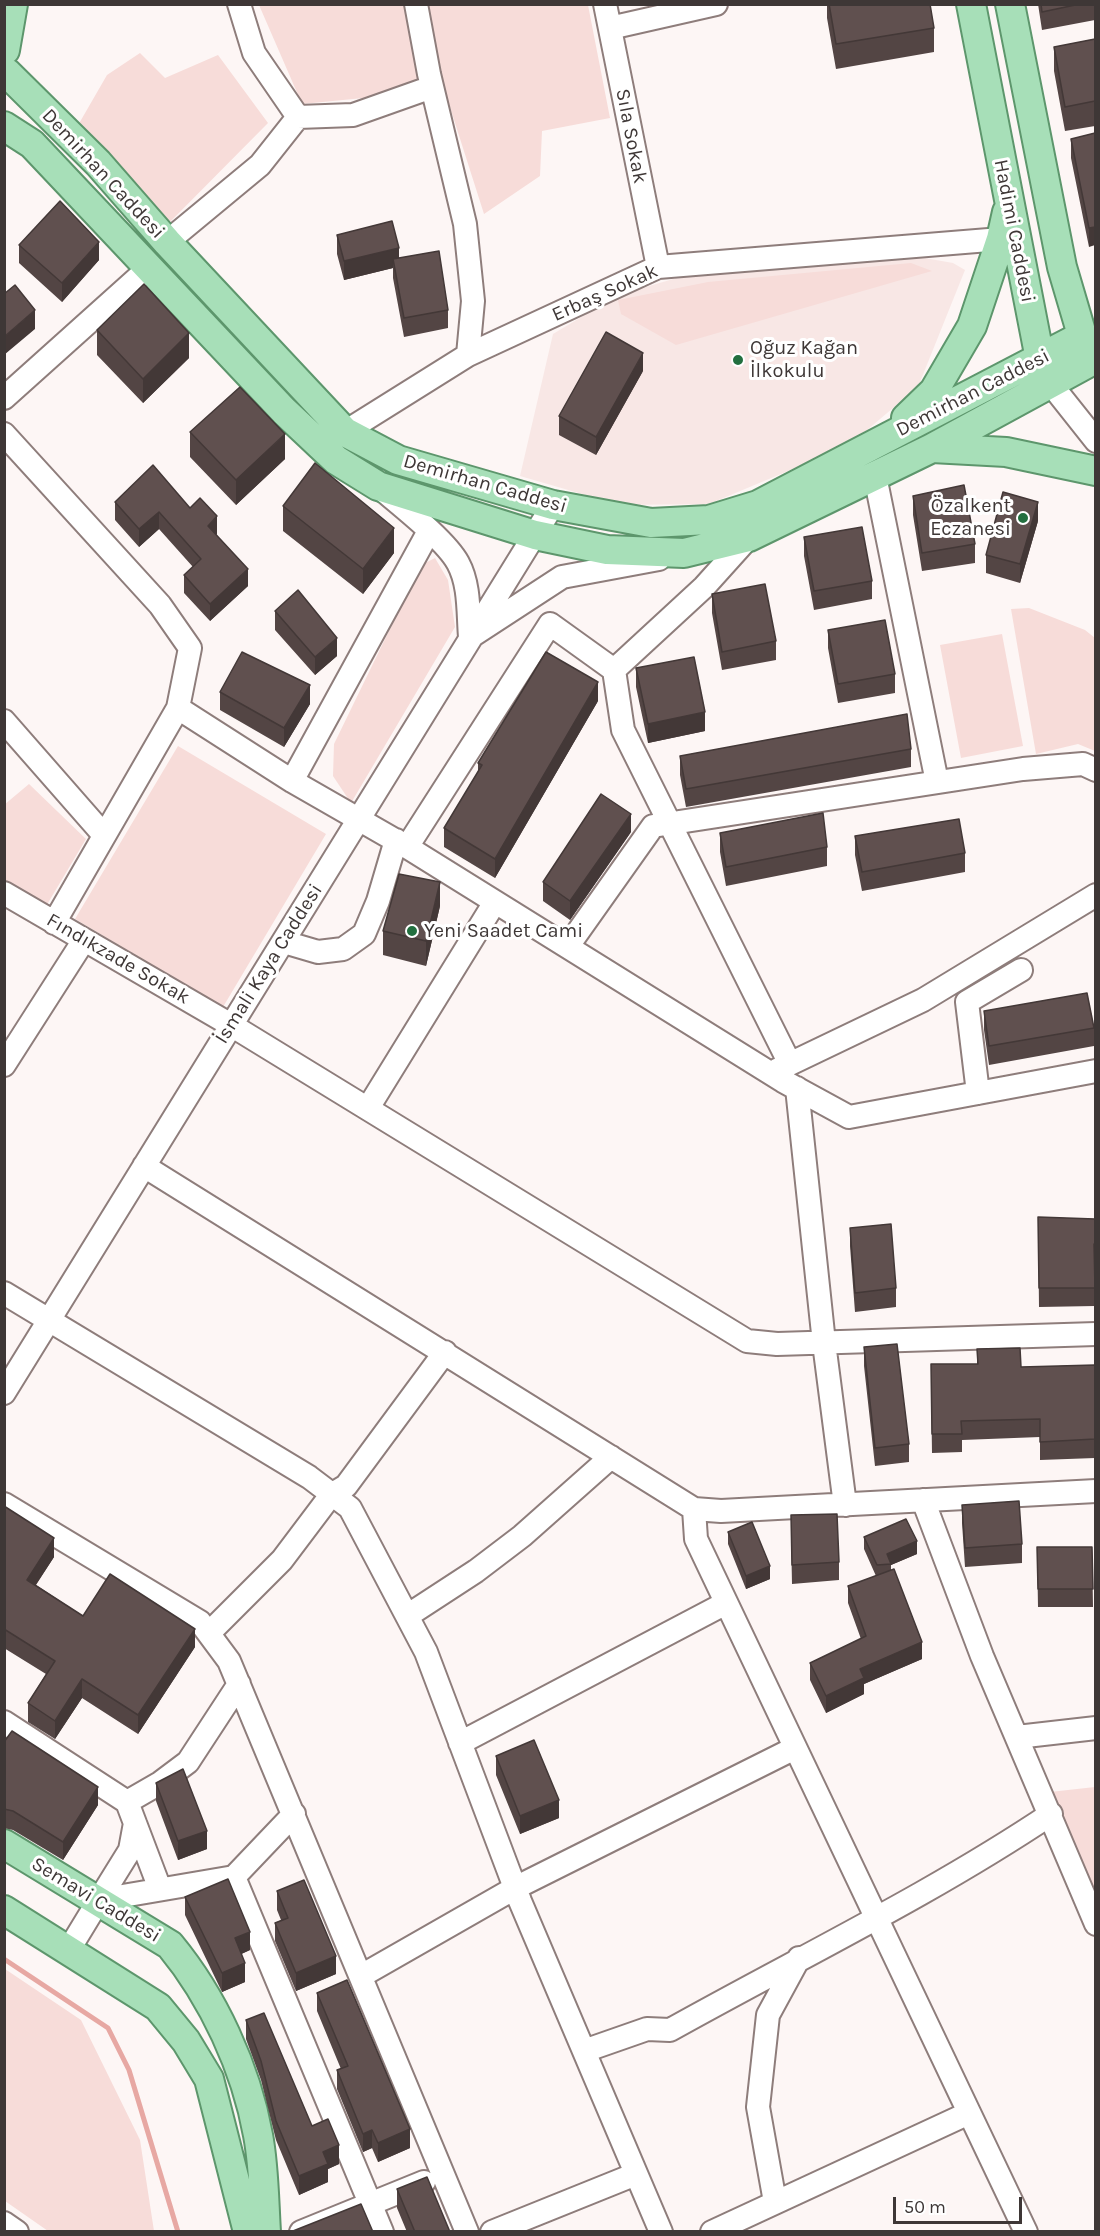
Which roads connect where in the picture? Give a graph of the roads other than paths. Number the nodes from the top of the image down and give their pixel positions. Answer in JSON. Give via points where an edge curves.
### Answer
{"nodes":[{"id":1,"x":13,"y":4,"type":"edge"},
{"id":2,"x":238,"y":4,"type":"edge"},
{"id":3,"x":416,"y":4,"type":"edge"},
{"id":4,"x":605,"y":4,"type":"edge"},
{"id":5,"x":716,"y":4,"type":"edge"},
{"id":6,"x":971,"y":4,"type":"edge"},
{"id":7,"x":1010,"y":4,"type":"edge"},
{"id":8,"x":610,"y":28,"type":"junction"},
{"id":9,"x":5,"y":63,"type":"edge"},
{"id":10,"x":432,"y":87,"type":"junction"},
{"id":11,"x":297,"y":117,"type":"junction"},
{"id":12,"x":4,"y":126,"type":"edge"},
{"id":13,"x":1008,"y":205,"type":"junction"},
{"id":14,"x":1001,"y":239,"type":"junction"},
{"id":15,"x":166,"y":242,"type":"junction"},
{"id":16,"x":150,"y":267,"type":"junction"},
{"id":17,"x":658,"y":267,"type":"junction"},
{"id":18,"x":468,"y":355,"type":"junction"},
{"id":19,"x":1090,"y":357,"type":"edge"},
{"id":20,"x":1045,"y":371,"type":"junction"},
{"id":21,"x":4,"y":398,"type":"edge"},
{"id":22,"x":345,"y":432,"type":"junction"},
{"id":23,"x":4,"y":434,"type":"edge"},
{"id":24,"x":886,"y":437,"type":"junction"},
{"id":25,"x":1095,"y":441,"type":"edge"},
{"id":26,"x":932,"y":448,"type":"junction"},
{"id":27,"x":1095,"y":471,"type":"edge"},
{"id":28,"x":875,"y":476,"type":"junction"},
{"id":29,"x":378,"y":486,"type":"junction"},
{"id":30,"x":553,"y":505,"type":"junction"},
{"id":31,"x":429,"y":531,"type":"junction"},
{"id":32,"x":535,"y":535,"type":"junction"},
{"id":33,"x":749,"y":537,"type":"junction"},
{"id":34,"x":684,"y":553,"type":"junction"},
{"id":35,"x":470,"y":637,"type":"junction"},
{"id":36,"x":614,"y":669,"type":"junction"},
{"id":37,"x":178,"y":708,"type":"junction"},
{"id":38,"x":4,"y":721,"type":"edge"},
{"id":39,"x":1095,"y":770,"type":"edge"},
{"id":40,"x":292,"y":781,"type":"junction"},
{"id":41,"x":937,"y":782,"type":"junction"},
{"id":42,"x":359,"y":818,"type":"junction"},
{"id":43,"x":670,"y":825,"type":"junction"},
{"id":44,"x":104,"y":834,"type":"junction"},
{"id":45,"x":402,"y":844,"type":"junction"},
{"id":46,"x":4,"y":893,"type":"edge"},
{"id":47,"x":1095,"y":895,"type":"edge"},
{"id":48,"x":495,"y":902,"type":"junction"},
{"id":49,"x":54,"y":923,"type":"junction"},
{"id":50,"x":84,"y":940,"type":"junction"},
{"id":51,"x":284,"y":942,"type":"junction"},
{"id":52,"x":568,"y":946,"type":"junction"},
{"id":53,"x":1021,"y":970,"type":"dead end"},
{"id":54,"x":231,"y":1025,"type":"junction"},
{"id":55,"x":4,"y":1065,"type":"edge"},
{"id":56,"x":781,"y":1068,"type":"junction"},
{"id":57,"x":1095,"y":1071,"type":"edge"},
{"id":58,"x":797,"y":1088,"type":"junction"},
{"id":59,"x":978,"y":1092,"type":"junction"},
{"id":60,"x":368,"y":1108,"type":"junction"},
{"id":61,"x":144,"y":1166,"type":"junction"},
{"id":62,"x":4,"y":1293,"type":"edge"},
{"id":63,"x":49,"y":1319,"type":"junction"},
{"id":64,"x":1095,"y":1334,"type":"edge"},
{"id":65,"x":824,"y":1343,"type":"junction"},
{"id":66,"x":445,"y":1352,"type":"junction"},
{"id":67,"x":4,"y":1393,"type":"edge"},
{"id":68,"x":611,"y":1457,"type":"junction"},
{"id":69,"x":1095,"y":1491,"type":"edge"},
{"id":70,"x":332,"y":1495,"type":"junction"},
{"id":71,"x":923,"y":1500,"type":"junction"},
{"id":72,"x":4,"y":1504,"type":"edge"},
{"id":73,"x":845,"y":1505,"type":"junction"},
{"id":74,"x":694,"y":1509,"type":"junction"},
{"id":75,"x":726,"y":1603,"type":"junction"},
{"id":76,"x":407,"y":1616,"type":"junction"},
{"id":77,"x":209,"y":1633,"type":"junction"},
{"id":78,"x":239,"y":1684,"type":"junction"},
{"id":79,"x":4,"y":1722,"type":"edge"},
{"id":80,"x":1095,"y":1728,"type":"edge"},
{"id":81,"x":1017,"y":1737,"type":"junction"},
{"id":82,"x":460,"y":1743,"type":"junction"},
{"id":83,"x":795,"y":1748,"type":"junction"},
{"id":84,"x":131,"y":1812,"type":"junction"},
{"id":85,"x":294,"y":1814,"type":"junction"},
{"id":86,"x":1051,"y":1814,"type":"junction"},
{"id":87,"x":4,"y":1844,"type":"edge"},
{"id":88,"x":234,"y":1877,"type":"junction"},
{"id":89,"x":515,"y":1888,"type":"junction"},
{"id":90,"x":160,"y":1889,"type":"junction"},
{"id":91,"x":99,"y":1900,"type":"junction"},
{"id":92,"x":4,"y":1910,"type":"edge"},
{"id":93,"x":876,"y":1917,"type":"junction"},
{"id":94,"x":1095,"y":1924,"type":"edge"},
{"id":95,"x":68,"y":1951,"type":"junction"},
{"id":96,"x":799,"y":1958,"type":"junction"},
{"id":97,"x":361,"y":1976,"type":"junction"},
{"id":98,"x":584,"y":2051,"type":"junction"},
{"id":99,"x":969,"y":2114,"type":"junction"},
{"id":100,"x":636,"y":2174,"type":"junction"},
{"id":101,"x":441,"y":2175,"type":"junction"},
{"id":102,"x":775,"y":2202,"type":"junction"},
{"id":103,"x":370,"y":2204,"type":"junction"},
{"id":104,"x":4,"y":2223,"type":"edge"},
{"id":105,"x":16,"y":2232,"type":"edge"},
{"id":106,"x":248,"y":2232,"type":"edge"},
{"id":107,"x":266,"y":2232,"type":"edge"},
{"id":108,"x":301,"y":2232,"type":"edge"},
{"id":109,"x":382,"y":2232,"type":"edge"},
{"id":110,"x":467,"y":2232,"type":"edge"},
{"id":111,"x":492,"y":2232,"type":"edge"},
{"id":112,"x":661,"y":2232,"type":"edge"},
{"id":113,"x":712,"y":2232,"type":"edge"},
{"id":114,"x":1026,"y":2232,"type":"edge"}],
"edges":[{"from":1,"to":9,"type":"main road","name":"Demirhan Caddesi"},
{"from":2,"to":11,"type":"street","via":[[254,53]]},
{"from":3,"to":10,"type":"street"},
{"from":4,"to":8,"type":"street","name":"Sıla Sokak"},
{"from":5,"to":8,"type":"street"},
{"from":6,"to":13,"type":"main road","name":"Hadimi Caddesi"},
{"from":7,"to":19,"type":"main road","name":"Hadimi Caddesi","via":[[1062,267]]},
{"from":8,"to":17,"type":"street","name":"Sıla Sokak"},
{"from":9,"to":15,"type":"main road","name":"Demirhan Caddesi"},
{"from":10,"to":11,"type":"street","via":[[353,115]]},
{"from":10,"to":18,"type":"street","via":[[465,224],[473,301]]},
{"from":11,"to":15,"type":"street","via":[[260,165]]},
{"from":12,"to":16,"type":"main road","name":"Demirhan Caddesi","via":[[32,144]]},
{"from":13,"to":14,"type":"main road"},
{"from":13,"to":20,"type":"main road","name":"Hadimi Caddesi"},
{"from":14,"to":17,"type":"street","name":"Erbaş Sokak"},
{"from":14,"to":24,"type":"main road","via":[[972,326],[934,391]]},
{"from":15,"to":22,"type":"main road","name":"Demirhan Caddesi"},
{"from":16,"to":21,"type":"street"},
{"from":16,"to":29,"type":"main road","name":"Demirhan Caddesi","via":[[284,411],[336,460]]},
{"from":17,"to":18,"type":"street","name":"Erbaş Sokak"},
{"from":18,"to":22,"type":"street","name":"Erbaş Sokak"},
{"from":19,"to":20,"type":"main road","name":"Demirhan Caddesi"},
{"from":20,"to":24,"type":"main road","name":"Demirhan Caddesi"},
{"from":20,"to":25,"type":"street","name":"Hadimi Caddesi"},
{"from":20,"to":26,"type":"main road","name":"Demirhan Caddesi"},
{"from":22,"to":30,"type":"main road","name":"Demirhan Caddesi","via":[[398,460]]},
{"from":23,"to":37,"type":"street","via":[[160,605],[190,648]]},
{"from":24,"to":30,"type":"main road","name":"Demirhan Caddesi","via":[[758,505],[709,520],[651,523]]},
{"from":26,"to":27,"type":"main road","via":[[1006,452]]},
{"from":26,"to":28,"type":"main road","name":"Demirhan Caddesi"},
{"from":28,"to":33,"type":"main road","name":"Demirhan Caddesi"},
{"from":28,"to":41,"type":"street"},
{"from":29,"to":31,"type":"street"},
{"from":29,"to":32,"type":"main road","name":"Demirhan Caddesi"},
{"from":30,"to":32,"type":"street","name":"İsmali Kaya Caddesi"},
{"from":31,"to":35,"type":"street","via":[[458,563],[467,593]]},
{"from":31,"to":40,"type":"street"},
{"from":32,"to":34,"type":"main road","name":"Demirhan Caddesi","via":[[607,550]]},
{"from":32,"to":35,"type":"street","name":"İsmali Kaya Caddesi"},
{"from":33,"to":34,"type":"main road","name":"Demirhan Caddesi"},
{"from":33,"to":36,"type":"street","via":[[705,587]]},
{"from":34,"to":35,"type":"street","via":[[562,577]]},
{"from":35,"to":42,"type":"street","name":"İsmali Kaya Caddesi"},
{"from":36,"to":43,"type":"street","via":[[623,730]]},
{"from":36,"to":45,"type":"street","via":[[550,624]]},
{"from":37,"to":40,"type":"street"},
{"from":37,"to":44,"type":"street"},
{"from":38,"to":44,"type":"street"},
{"from":39,"to":41,"type":"street","via":[[1083,764]]},
{"from":40,"to":42,"type":"street"},
{"from":41,"to":43,"type":"street"},
{"from":42,"to":45,"type":"street"},
{"from":42,"to":51,"type":"street","name":"İsmali Kaya Caddesi"},
{"from":43,"to":52,"type":"street","via":[[653,826]]},
{"from":43,"to":56,"type":"street"},
{"from":44,"to":49,"type":"street"},
{"from":45,"to":48,"type":"street"},
{"from":45,"to":51,"type":"street","via":[[364,934],[343,949],[318,952]]},
{"from":46,"to":49,"type":"street","name":"Fındıkzade Sokak"},
{"from":47,"to":56,"type":"street","via":[[923,1000]]},
{"from":48,"to":52,"type":"street"},
{"from":48,"to":60,"type":"street"},
{"from":49,"to":50,"type":"street","name":"Fındıkzade Sokak"},
{"from":50,"to":54,"type":"street","name":"Fındıkzade Sokak"},
{"from":50,"to":55,"type":"street"},
{"from":51,"to":54,"type":"street","name":"İsmali Kaya Caddesi"},
{"from":52,"to":56,"type":"street"},
{"from":53,"to":59,"type":"street","via":[[967,1002]]},
{"from":54,"to":60,"type":"street","name":"Fındıkzade Sokak"},
{"from":54,"to":61,"type":"street","name":"İsmali Kaya Caddesi"},
{"from":56,"to":58,"type":"street"},
{"from":57,"to":59,"type":"street"},
{"from":58,"to":59,"type":"street","via":[[849,1117]]},
{"from":58,"to":65,"type":"street"},
{"from":60,"to":65,"type":"street","name":"Fındıkzade Sokak","via":[[747,1341]]},
{"from":61,"to":63,"type":"street","name":"İsmali Kaya Caddesi"},
{"from":61,"to":66,"type":"street"},
{"from":62,"to":63,"type":"street"},
{"from":63,"to":67,"type":"street","name":"İsmali Kaya Caddesi"},
{"from":63,"to":70,"type":"street","via":[[309,1477]]},
{"from":64,"to":65,"type":"street","name":"Fındıkzade Sokak"},
{"from":65,"to":73,"type":"street"},
{"from":66,"to":68,"type":"street"},
{"from":66,"to":70,"type":"street","via":[[346,1486]]},
{"from":68,"to":74,"type":"street"},
{"from":68,"to":76,"type":"street","via":[[522,1536]]},
{"from":69,"to":71,"type":"street"},
{"from":70,"to":76,"type":"street","via":[[350,1508]]},
{"from":70,"to":77,"type":"street","via":[[282,1560]]},
{"from":71,"to":73,"type":"street"},
{"from":71,"to":81,"type":"street"},
{"from":72,"to":77,"type":"street","via":[[200,1622]]},
{"from":73,"to":74,"type":"street"},
{"from":74,"to":75,"type":"street","via":[[696,1539]]},
{"from":75,"to":82,"type":"street"},
{"from":75,"to":83,"type":"street"},
{"from":76,"to":82,"type":"street","via":[[426,1652]]},
{"from":77,"to":78,"type":"street","via":[[229,1661]]},
{"from":78,"to":84,"type":"street","via":[[188,1762]]},
{"from":78,"to":85,"type":"street"},
{"from":79,"to":84,"type":"street"},
{"from":80,"to":81,"type":"street"},
{"from":81,"to":86,"type":"street"},
{"from":82,"to":89,"type":"street"},
{"from":83,"to":89,"type":"street"},
{"from":83,"to":93,"type":"street"},
{"from":84,"to":90,"type":"street"},
{"from":84,"to":91,"type":"street","via":[[130,1850]]},
{"from":85,"to":88,"type":"street"},
{"from":85,"to":97,"type":"street"},
{"from":86,"to":93,"type":"street"},
{"from":86,"to":94,"type":"street"},
{"from":87,"to":91,"type":"main road","name":"Semavi Caddesi"},
{"from":88,"to":90,"type":"street"},
{"from":88,"to":103,"type":"street"},
{"from":89,"to":97,"type":"street"},
{"from":89,"to":98,"type":"street"},
{"from":90,"to":91,"type":"street"},
{"from":91,"to":95,"type":"street"},
{"from":91,"to":107,"type":"main road","name":"Semavi Caddesi","via":[[170,1945],[189,1968],[229,2044],[255,2116]]},
{"from":92,"to":95,"type":"main road"},
{"from":93,"to":96,"type":"street"},
{"from":93,"to":99,"type":"street"},
{"from":95,"to":106,"type":"main road","via":[[158,2007],[186,2041],[209,2079]]},
{"from":96,"to":98,"type":"street","via":[[670,2030],[647,2029]]},
{"from":96,"to":102,"type":"street","via":[[768,2015],[758,2107]]},
{"from":97,"to":101,"type":"street"},
{"from":98,"to":100,"type":"street"},
{"from":99,"to":102,"type":"street"},
{"from":99,"to":114,"type":"street"},
{"from":100,"to":111,"type":"street"},
{"from":100,"to":112,"type":"street"},
{"from":101,"to":103,"type":"street"},
{"from":101,"to":110,"type":"street"},
{"from":102,"to":113,"type":"street"},
{"from":103,"to":108,"type":"street"},
{"from":103,"to":109,"type":"street"},
{"from":104,"to":105,"type":"street"}]}
